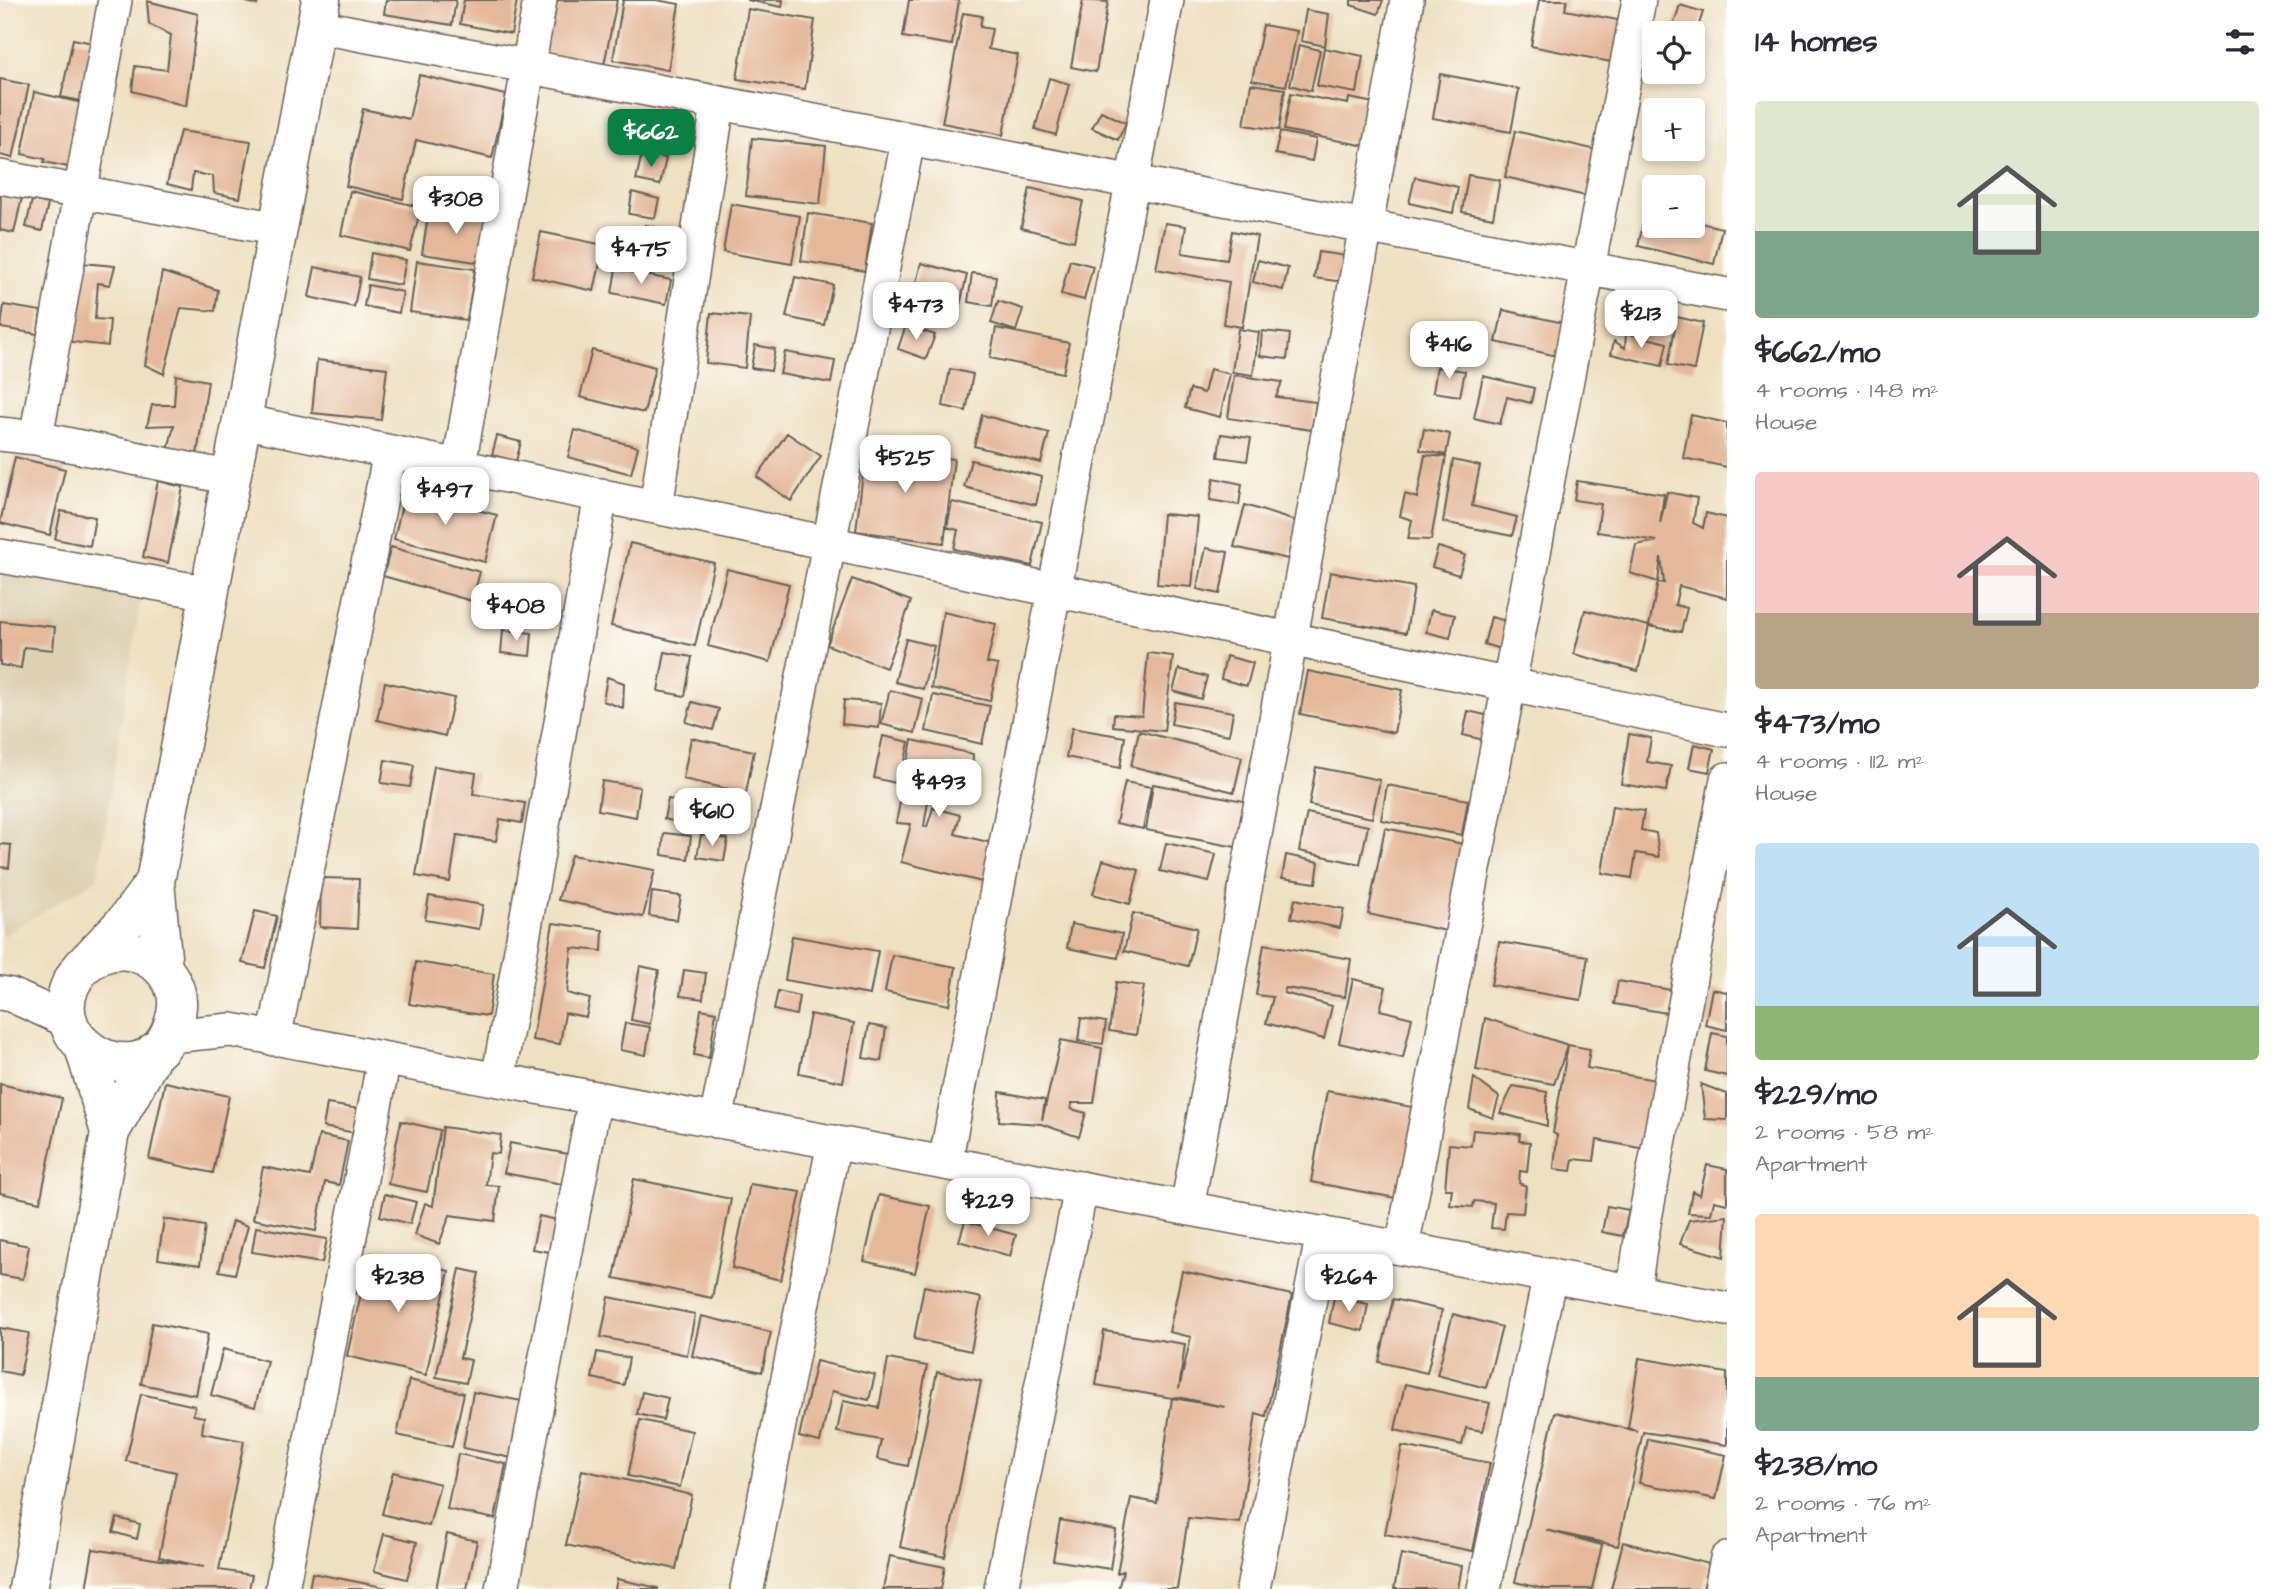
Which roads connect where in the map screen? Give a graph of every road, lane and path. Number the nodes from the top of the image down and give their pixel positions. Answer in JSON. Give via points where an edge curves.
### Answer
{"nodes":[{"id":1,"x":540,"y":0,"type":"edge"},
{"id":2,"x":1167,"y":0,"type":"edge"},
{"id":3,"x":1407,"y":0,"type":"edge"},
{"id":4,"x":1639,"y":0,"type":"edge"},
{"id":5,"x":108,"y":1,"type":"edge"},
{"id":6,"x":319,"y":13,"type":"edge"},
{"id":7,"x":528,"y":67,"type":"junction"},
{"id":8,"x":718,"y":104,"type":"junction"},
{"id":9,"x":908,"y":140,"type":"junction"},
{"id":10,"x":0,"y":177,"type":"edge"},
{"id":11,"x":1133,"y":183,"type":"junction"},
{"id":12,"x":80,"y":191,"type":"junction"},
{"id":13,"x":1366,"y":226,"type":"junction"},
{"id":14,"x":278,"y":229,"type":"junction"},
{"id":15,"x":1588,"y":269,"type":"junction"},
{"id":16,"x":1727,"y":295,"type":"edge"},
{"id":17,"x":242,"y":421,"type":"junction"},
{"id":18,"x":0,"y":434,"type":"edge"},
{"id":19,"x":36,"y":438,"type":"junction"},
{"id":20,"x":390,"y":452,"type":"junction"},
{"id":21,"x":459,"y":465,"type":"junction"},
{"id":22,"x":232,"y":478,"type":"junction"},
{"id":23,"x":601,"y":495,"type":"junction"},
{"id":24,"x":656,"y":507,"type":"junction"},
{"id":25,"x":829,"y":542,"type":"junction"},
{"id":26,"x":0,"y":556,"type":"edge"},
{"id":27,"x":1055,"y":590,"type":"junction"},
{"id":28,"x":210,"y":593,"type":"junction"},
{"id":29,"x":1291,"y":639,"type":"junction"},
{"id":30,"x":1508,"y":684,"type":"junction"},
{"id":31,"x":1727,"y":730,"type":"edge"},
{"id":32,"x":1727,"y":779,"type":"edge"},
{"id":33,"x":155,"y":882,"type":"junction"},
{"id":34,"x":77,"y":974,"type":"junction"},
{"id":35,"x":170,"y":983,"type":"junction"},
{"id":36,"x":5,"y":994,"type":"edge"},
{"id":37,"x":231,"y":1030,"type":"junction"},
{"id":38,"x":76,"y":1034,"type":"junction"},
{"id":39,"x":274,"y":1038,"type":"junction"},
{"id":40,"x":161,"y":1044,"type":"junction"},
{"id":41,"x":384,"y":1059,"type":"junction"},
{"id":42,"x":498,"y":1080,"type":"junction"},
{"id":43,"x":595,"y":1098,"type":"junction"},
{"id":44,"x":716,"y":1121,"type":"junction"},
{"id":45,"x":110,"y":1132,"type":"junction"},
{"id":46,"x":834,"y":1142,"type":"junction"},
{"id":47,"x":945,"y":1163,"type":"junction"},
{"id":48,"x":1081,"y":1188,"type":"junction"},
{"id":49,"x":1187,"y":1208,"type":"junction"},
{"id":50,"x":1323,"y":1233,"type":"junction"},
{"id":51,"x":1402,"y":1248,"type":"junction"},
{"id":52,"x":1550,"y":1275,"type":"junction"},
{"id":53,"x":1634,"y":1290,"type":"junction"},
{"id":54,"x":1727,"y":1309,"type":"edge"},
{"id":55,"x":1727,"y":1559,"type":"edge"},
{"id":56,"x":28,"y":1589,"type":"edge"},
{"id":57,"x":282,"y":1589,"type":"edge"},
{"id":58,"x":502,"y":1589,"type":"edge"},
{"id":59,"x":747,"y":1589,"type":"edge"},
{"id":60,"x":1001,"y":1589,"type":"edge"},
{"id":61,"x":1253,"y":1589,"type":"edge"},
{"id":62,"x":1484,"y":1589,"type":"edge"},
{"id":63,"x":1721,"y":1589,"type":"edge"}],
"edges":[{"from":1,"to":7,"type":"street"},
{"from":2,"to":11,"type":"street"},
{"from":3,"to":13,"type":"street"},
{"from":4,"to":15,"type":"street"},
{"from":5,"to":12,"type":"street"},
{"from":6,"to":7,"type":"street"},
{"from":6,"to":14,"type":"street"},
{"from":7,"to":8,"type":"street"},
{"from":7,"to":21,"type":"street"},
{"from":8,"to":9,"type":"street"},
{"from":8,"to":24,"type":"street"},
{"from":9,"to":11,"type":"street"},
{"from":9,"to":25,"type":"street"},
{"from":10,"to":12,"type":"street"},
{"from":11,"to":13,"type":"street"},
{"from":11,"to":27,"type":"street"},
{"from":12,"to":14,"type":"street"},
{"from":12,"to":19,"type":"street"},
{"from":13,"to":15,"type":"street"},
{"from":13,"to":29,"type":"street"},
{"from":14,"to":17,"type":"street"},
{"from":15,"to":16,"type":"street"},
{"from":15,"to":30,"type":"street"},
{"from":17,"to":20,"type":"street"},
{"from":17,"to":22,"type":"street"},
{"from":18,"to":19,"type":"street"},
{"from":19,"to":22,"type":"street"},
{"from":20,"to":21,"type":"street"},
{"from":20,"to":39,"type":"street"},
{"from":21,"to":23,"type":"street"},
{"from":22,"to":28,"type":"street"},
{"from":23,"to":24,"type":"street"},
{"from":23,"to":42,"type":"street"},
{"from":24,"to":25,"type":"street"},
{"from":25,"to":27,"type":"street"},
{"from":25,"to":44,"type":"street"},
{"from":26,"to":28,"type":"street"},
{"from":27,"to":29,"type":"street"},
{"from":27,"to":47,"type":"street"},
{"from":28,"to":33,"type":"street"},
{"from":29,"to":30,"type":"street"},
{"from":29,"to":49,"type":"street"},
{"from":30,"to":31,"type":"street"},
{"from":30,"to":51,"type":"street"},
{"from":32,"to":53,"type":"street"},
{"from":33,"to":34,"type":"street"},
{"from":33,"to":35,"type":"street"},
{"from":34,"to":35,"type":"street","via":[[100,954],[123,950],[145,955]]},
{"from":34,"to":36,"type":"street"},
{"from":34,"to":38,"type":"street","via":[[67,995]]},
{"from":35,"to":37,"type":"street"},
{"from":35,"to":40,"type":"street","via":[[176,1018]]},
{"from":36,"to":38,"type":"street"},
{"from":37,"to":39,"type":"street"},
{"from":37,"to":40,"type":"street"},
{"from":38,"to":40,"type":"street","via":[[96,1056],[110,1061],[140,1059]]},
{"from":38,"to":45,"type":"street"},
{"from":39,"to":41,"type":"street"},
{"from":40,"to":45,"type":"street"},
{"from":41,"to":42,"type":"street"},
{"from":41,"to":57,"type":"street"},
{"from":42,"to":43,"type":"street"},
{"from":43,"to":44,"type":"street"},
{"from":43,"to":58,"type":"street"},
{"from":44,"to":46,"type":"street"},
{"from":45,"to":56,"type":"street"},
{"from":46,"to":47,"type":"street"},
{"from":46,"to":59,"type":"street"},
{"from":47,"to":48,"type":"street"},
{"from":48,"to":49,"type":"street"},
{"from":48,"to":60,"type":"street"},
{"from":49,"to":50,"type":"street"},
{"from":50,"to":51,"type":"street"},
{"from":50,"to":61,"type":"street"},
{"from":51,"to":52,"type":"street"},
{"from":52,"to":53,"type":"street"},
{"from":52,"to":62,"type":"street"},
{"from":53,"to":54,"type":"street"},
{"from":55,"to":63,"type":"street"}]}
